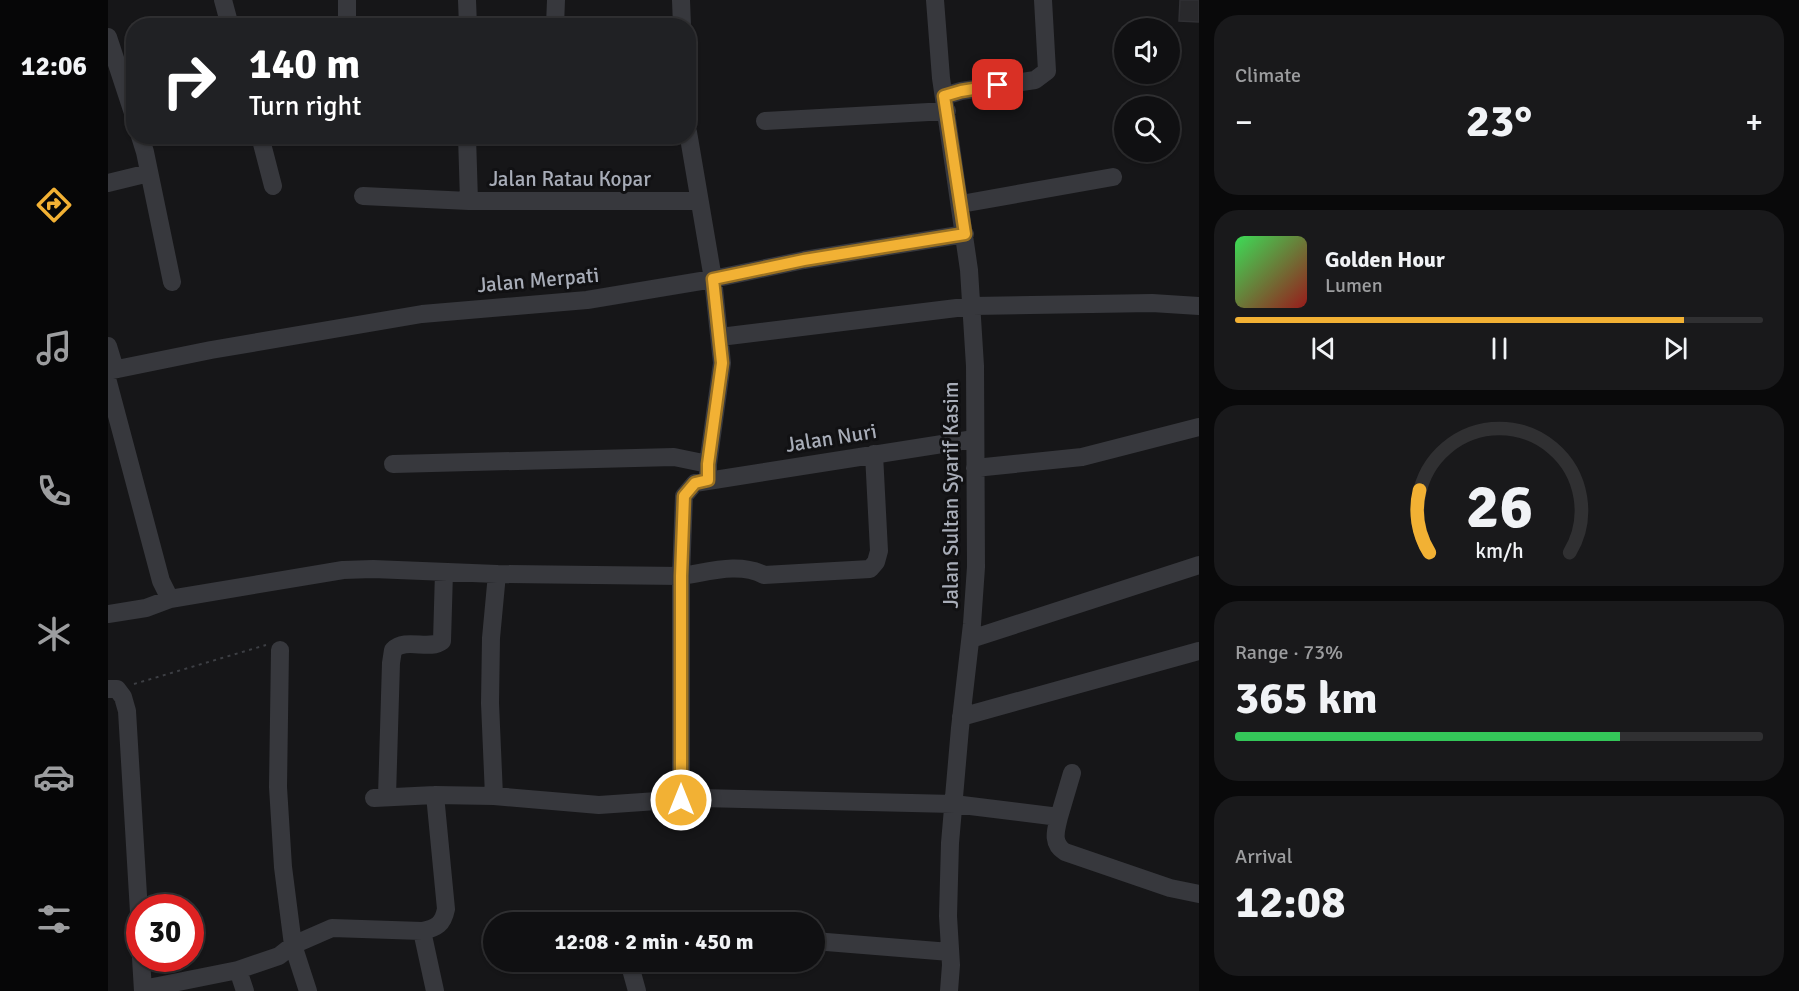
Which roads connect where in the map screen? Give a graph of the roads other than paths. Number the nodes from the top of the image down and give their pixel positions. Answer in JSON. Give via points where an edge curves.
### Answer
{"nodes":[{"id":1,"x":223,"y":0,"type":"edge"},
{"id":2,"x":347,"y":0,"type":"edge"},
{"id":3,"x":467,"y":0,"type":"edge"},
{"id":4,"x":556,"y":0,"type":"edge"},
{"id":5,"x":681,"y":0,"type":"edge"},
{"id":6,"x":935,"y":0,"type":"edge"},
{"id":7,"x":1043,"y":0,"type":"edge"},
{"id":8,"x":228,"y":18,"type":"edge"},
{"id":9,"x":347,"y":18,"type":"edge"},
{"id":10,"x":468,"y":18,"type":"edge"},
{"id":11,"x":555,"y":18,"type":"edge"},
{"id":12,"x":682,"y":18,"type":"edge"},
{"id":13,"x":108,"y":37,"type":"edge"},
{"id":14,"x":126,"y":92,"type":"edge"},
{"id":15,"x":945,"y":104,"type":"junction"},
{"id":16,"x":765,"y":121,"type":"dead end"},
{"id":17,"x":142,"y":144,"type":"edge"},
{"id":18,"x":262,"y":144,"type":"edge"},
{"id":19,"x":467,"y":144,"type":"edge"},
{"id":20,"x":690,"y":144,"type":"edge"},
{"id":21,"x":149,"y":172,"type":"junction"},
{"id":22,"x":1113,"y":177,"type":"dead end"},
{"id":23,"x":108,"y":183,"type":"edge"},
{"id":24,"x":273,"y":186,"type":"dead end"},
{"id":25,"x":363,"y":196,"type":"dead end"},
{"id":26,"x":468,"y":201,"type":"junction"},
{"id":27,"x":699,"y":201,"type":"junction"},
{"id":28,"x":961,"y":204,"type":"junction"},
{"id":29,"x":965,"y":234,"type":"junction"},
{"id":30,"x":713,"y":279,"type":"junction"},
{"id":31,"x":172,"y":282,"type":"dead end"},
{"id":32,"x":973,"y":306,"type":"junction"},
{"id":33,"x":1199,"y":306,"type":"edge"},
{"id":34,"x":720,"y":337,"type":"junction"},
{"id":35,"x":108,"y":346,"type":"edge"},
{"id":36,"x":110,"y":374,"type":"edge"},
{"id":37,"x":1199,"y":427,"type":"edge"},
{"id":38,"x":974,"y":439,"type":"junction"},
{"id":39,"x":874,"y":454,"type":"junction"},
{"id":40,"x":393,"y":464,"type":"dead end"},
{"id":41,"x":975,"y":468,"type":"junction"},
{"id":42,"x":704,"y":476,"type":"junction"},
{"id":43,"x":1199,"y":565,"type":"edge"},
{"id":44,"x":444,"y":572,"type":"junction"},
{"id":45,"x":497,"y":574,"type":"junction"},
{"id":46,"x":681,"y":576,"type":"junction"},
{"id":47,"x":170,"y":599,"type":"junction"},
{"id":48,"x":108,"y":614,"type":"edge"},
{"id":49,"x":970,"y":639,"type":"junction"},
{"id":50,"x":280,"y":650,"type":"road end"},
{"id":51,"x":1199,"y":651,"type":"edge"},
{"id":52,"x":112,"y":689,"type":"edge"},
{"id":53,"x":961,"y":717,"type":"junction"},
{"id":54,"x":1072,"y":774,"type":"dead end"},
{"id":55,"x":435,"y":795,"type":"junction"},
{"id":56,"x":494,"y":796,"type":"junction"},
{"id":57,"x":681,"y":800,"type":"junction"},
{"id":58,"x":954,"y":804,"type":"junction"},
{"id":59,"x":1059,"y":817,"type":"junction"},
{"id":60,"x":138,"y":894,"type":"edge"},
{"id":61,"x":1199,"y":894,"type":"edge"},
{"id":62,"x":422,"y":931,"type":"junction"},
{"id":63,"x":825,"y":942,"type":"edge"},
{"id":64,"x":293,"y":945,"type":"junction"},
{"id":65,"x":950,"y":952,"type":"junction"},
{"id":66,"x":238,"y":970,"type":"junction"},
{"id":67,"x":142,"y":972,"type":"edge"},
{"id":68,"x":632,"y":972,"type":"edge"},
{"id":69,"x":143,"y":990,"type":"edge"},
{"id":70,"x":245,"y":991,"type":"edge"},
{"id":71,"x":308,"y":991,"type":"edge"},
{"id":72,"x":435,"y":991,"type":"edge"},
{"id":73,"x":637,"y":991,"type":"edge"},
{"id":74,"x":949,"y":991,"type":"edge"}],
"edges":[{"from":1,"to":8,"type":"street"},
{"from":2,"to":9,"type":"street"},
{"from":3,"to":10,"type":"street"},
{"from":4,"to":11,"type":"street"},
{"from":5,"to":12,"type":"street"},
{"from":6,"to":15,"type":"street","name":"Jalan Sultan Syarif Kasim"},
{"from":7,"to":15,"type":"street","via":[[1047,71],[1035,80],[961,91]]},
{"from":13,"to":14,"type":"street"},
{"from":15,"to":16,"type":"street"},
{"from":15,"to":28,"type":"street","name":"Jalan Sultan Syarif Kasim"},
{"from":17,"to":21,"type":"street"},
{"from":18,"to":24,"type":"street"},
{"from":19,"to":26,"type":"street","name":"Jalan Ratau Kopar"},
{"from":20,"to":27,"type":"street"},
{"from":21,"to":23,"type":"street"},
{"from":21,"to":31,"type":"street"},
{"from":22,"to":28,"type":"street"},
{"from":25,"to":26,"type":"street"},
{"from":26,"to":27,"type":"street","name":"Jalan Ratau Kopar"},
{"from":27,"to":30,"type":"street"},
{"from":28,"to":29,"type":"street","name":"Jalan Sultan Syarif Kasim"},
{"from":29,"to":30,"type":"street","name":"Jalan Merpati"},
{"from":29,"to":32,"type":"street","name":"Jalan Sultan Syarif Kasim"},
{"from":30,"to":34,"type":"street"},
{"from":30,"to":36,"type":"street","name":"Jalan Merpati","via":[[587,300],[440,311],[223,348]]},
{"from":32,"to":33,"type":"street"},
{"from":32,"to":34,"type":"street"},
{"from":32,"to":38,"type":"street","name":"Jalan Sultan Syarif Kasim"},
{"from":34,"to":42,"type":"street","via":[[721,381]]},
{"from":35,"to":36,"type":"street"},
{"from":36,"to":47,"type":"street","via":[[161,581]]},
{"from":37,"to":41,"type":"street","via":[[1082,457]]},
{"from":38,"to":39,"type":"street","name":"Jalan Nuri"},
{"from":38,"to":41,"type":"street","name":"Jalan Sultan Syarif Kasim"},
{"from":39,"to":42,"type":"street","name":"Jalan Nuri"},
{"from":39,"to":46,"type":"street","via":[[879,551],[870,569],[764,575],[739,568]]},
{"from":40,"to":42,"type":"street","via":[[674,457]]},
{"from":41,"to":49,"type":"street","name":"Jalan Sultan Syarif Kasim","via":[[976,567]]},
{"from":42,"to":46,"type":"street","via":[[684,496]]},
{"from":43,"to":49,"type":"street"},
{"from":44,"to":45,"type":"street"},
{"from":44,"to":47,"type":"street","via":[[343,570]]},
{"from":44,"to":55,"type":"street","via":[[442,641],[401,644],[393,650],[381,797]]},
{"from":45,"to":46,"type":"street"},
{"from":45,"to":56,"type":"street","via":[[490,703]]},
{"from":46,"to":57,"type":"street"},
{"from":47,"to":48,"type":"street","via":[[146,608]]},
{"from":49,"to":53,"type":"street","name":"Jalan Sultan Syarif Kasim"},
{"from":50,"to":64,"type":"street","via":[[278,787]]},
{"from":51,"to":53,"type":"street"},
{"from":52,"to":60,"type":"street","via":[[123,697],[127,711]]},
{"from":53,"to":58,"type":"street","name":"Jalan Sultan Syarif Kasim"},
{"from":54,"to":59,"type":"street"},
{"from":55,"to":56,"type":"street"},
{"from":55,"to":62,"type":"street","via":[[446,909],[440,925]]},
{"from":56,"to":57,"type":"street","via":[[599,805]]},
{"from":57,"to":58,"type":"street"},
{"from":58,"to":59,"type":"street"},
{"from":58,"to":65,"type":"street","name":"Jalan Sultan Syarif Kasim","via":[[948,905]]},
{"from":59,"to":61,"type":"street","via":[[1055,839],[1065,852]]},
{"from":62,"to":64,"type":"street","via":[[332,928]]},
{"from":62,"to":72,"type":"street"},
{"from":63,"to":65,"type":"street"},
{"from":64,"to":66,"type":"street","via":[[279,956]]},
{"from":64,"to":71,"type":"street"},
{"from":65,"to":74,"type":"street","name":"Jalan Sultan Syarif Kasim"},
{"from":66,"to":69,"type":"street"},
{"from":66,"to":70,"type":"street"},
{"from":67,"to":69,"type":"street"},
{"from":68,"to":73,"type":"street"}]}
